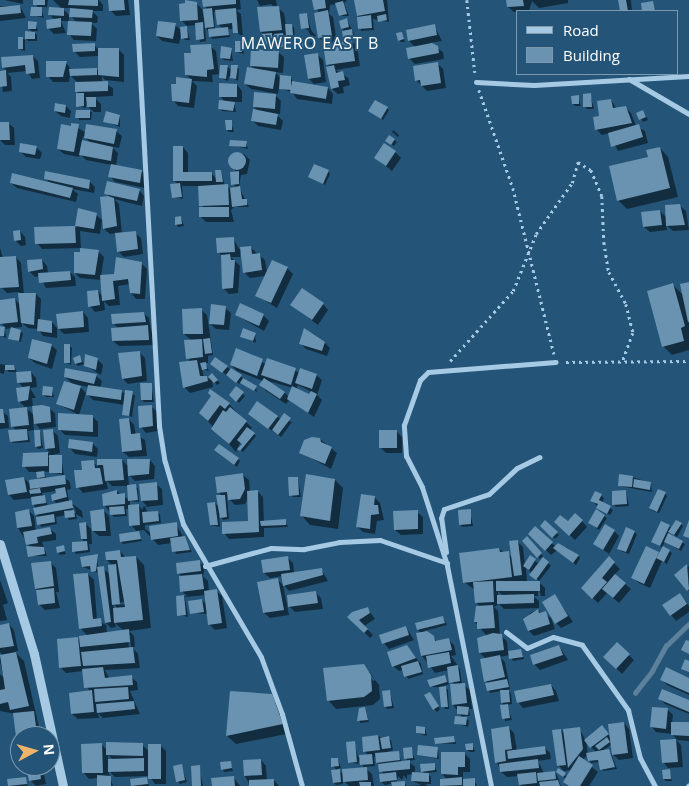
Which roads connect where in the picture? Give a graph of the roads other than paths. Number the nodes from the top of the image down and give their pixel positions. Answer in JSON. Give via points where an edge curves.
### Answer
{"nodes":[{"id":1,"x":136,"y":0,"type":"edge"},
{"id":2,"x":689,"y":76,"type":"edge"},
{"id":3,"x":629,"y":79,"type":"junction"},
{"id":4,"x":476,"y":82,"type":"road end"},
{"id":5,"x":689,"y":114,"type":"edge"},
{"id":6,"x":556,"y":362,"type":"road end"},
{"id":7,"x":540,"y":457,"type":"dead end"},
{"id":8,"x":0,"y":544,"type":"edge"},
{"id":9,"x":205,"y":566,"type":"junction"},
{"id":10,"x":447,"y":566,"type":"junction"},
{"id":11,"x":506,"y":632,"type":"dead end"},
{"id":12,"x":63,"y":786,"type":"edge"},
{"id":13,"x":302,"y":786,"type":"edge"},
{"id":14,"x":491,"y":786,"type":"edge"},
{"id":15,"x":655,"y":786,"type":"edge"}],
"edges":[{"from":1,"to":9,"type":"street","via":[[159,426],[165,462],[183,524]]},
{"from":2,"to":3,"type":"street"},
{"from":3,"to":4,"type":"street","via":[[534,85]]},
{"from":3,"to":5,"type":"street"},
{"from":6,"to":10,"type":"street","via":[[447,369],[428,372],[420,380],[404,425],[406,456],[422,487]]},
{"from":7,"to":10,"type":"street","via":[[517,468],[489,494],[444,509],[441,518]]},
{"from":8,"to":12,"type":"street","via":[[34,654]]},
{"from":9,"to":10,"type":"street","via":[[271,548],[380,540]]},
{"from":9,"to":13,"type":"street","via":[[260,657],[282,714]]},
{"from":10,"to":14,"type":"street"},
{"from":11,"to":15,"type":"street","via":[[527,648],[553,636],[582,645],[628,710],[640,758]]}]}
